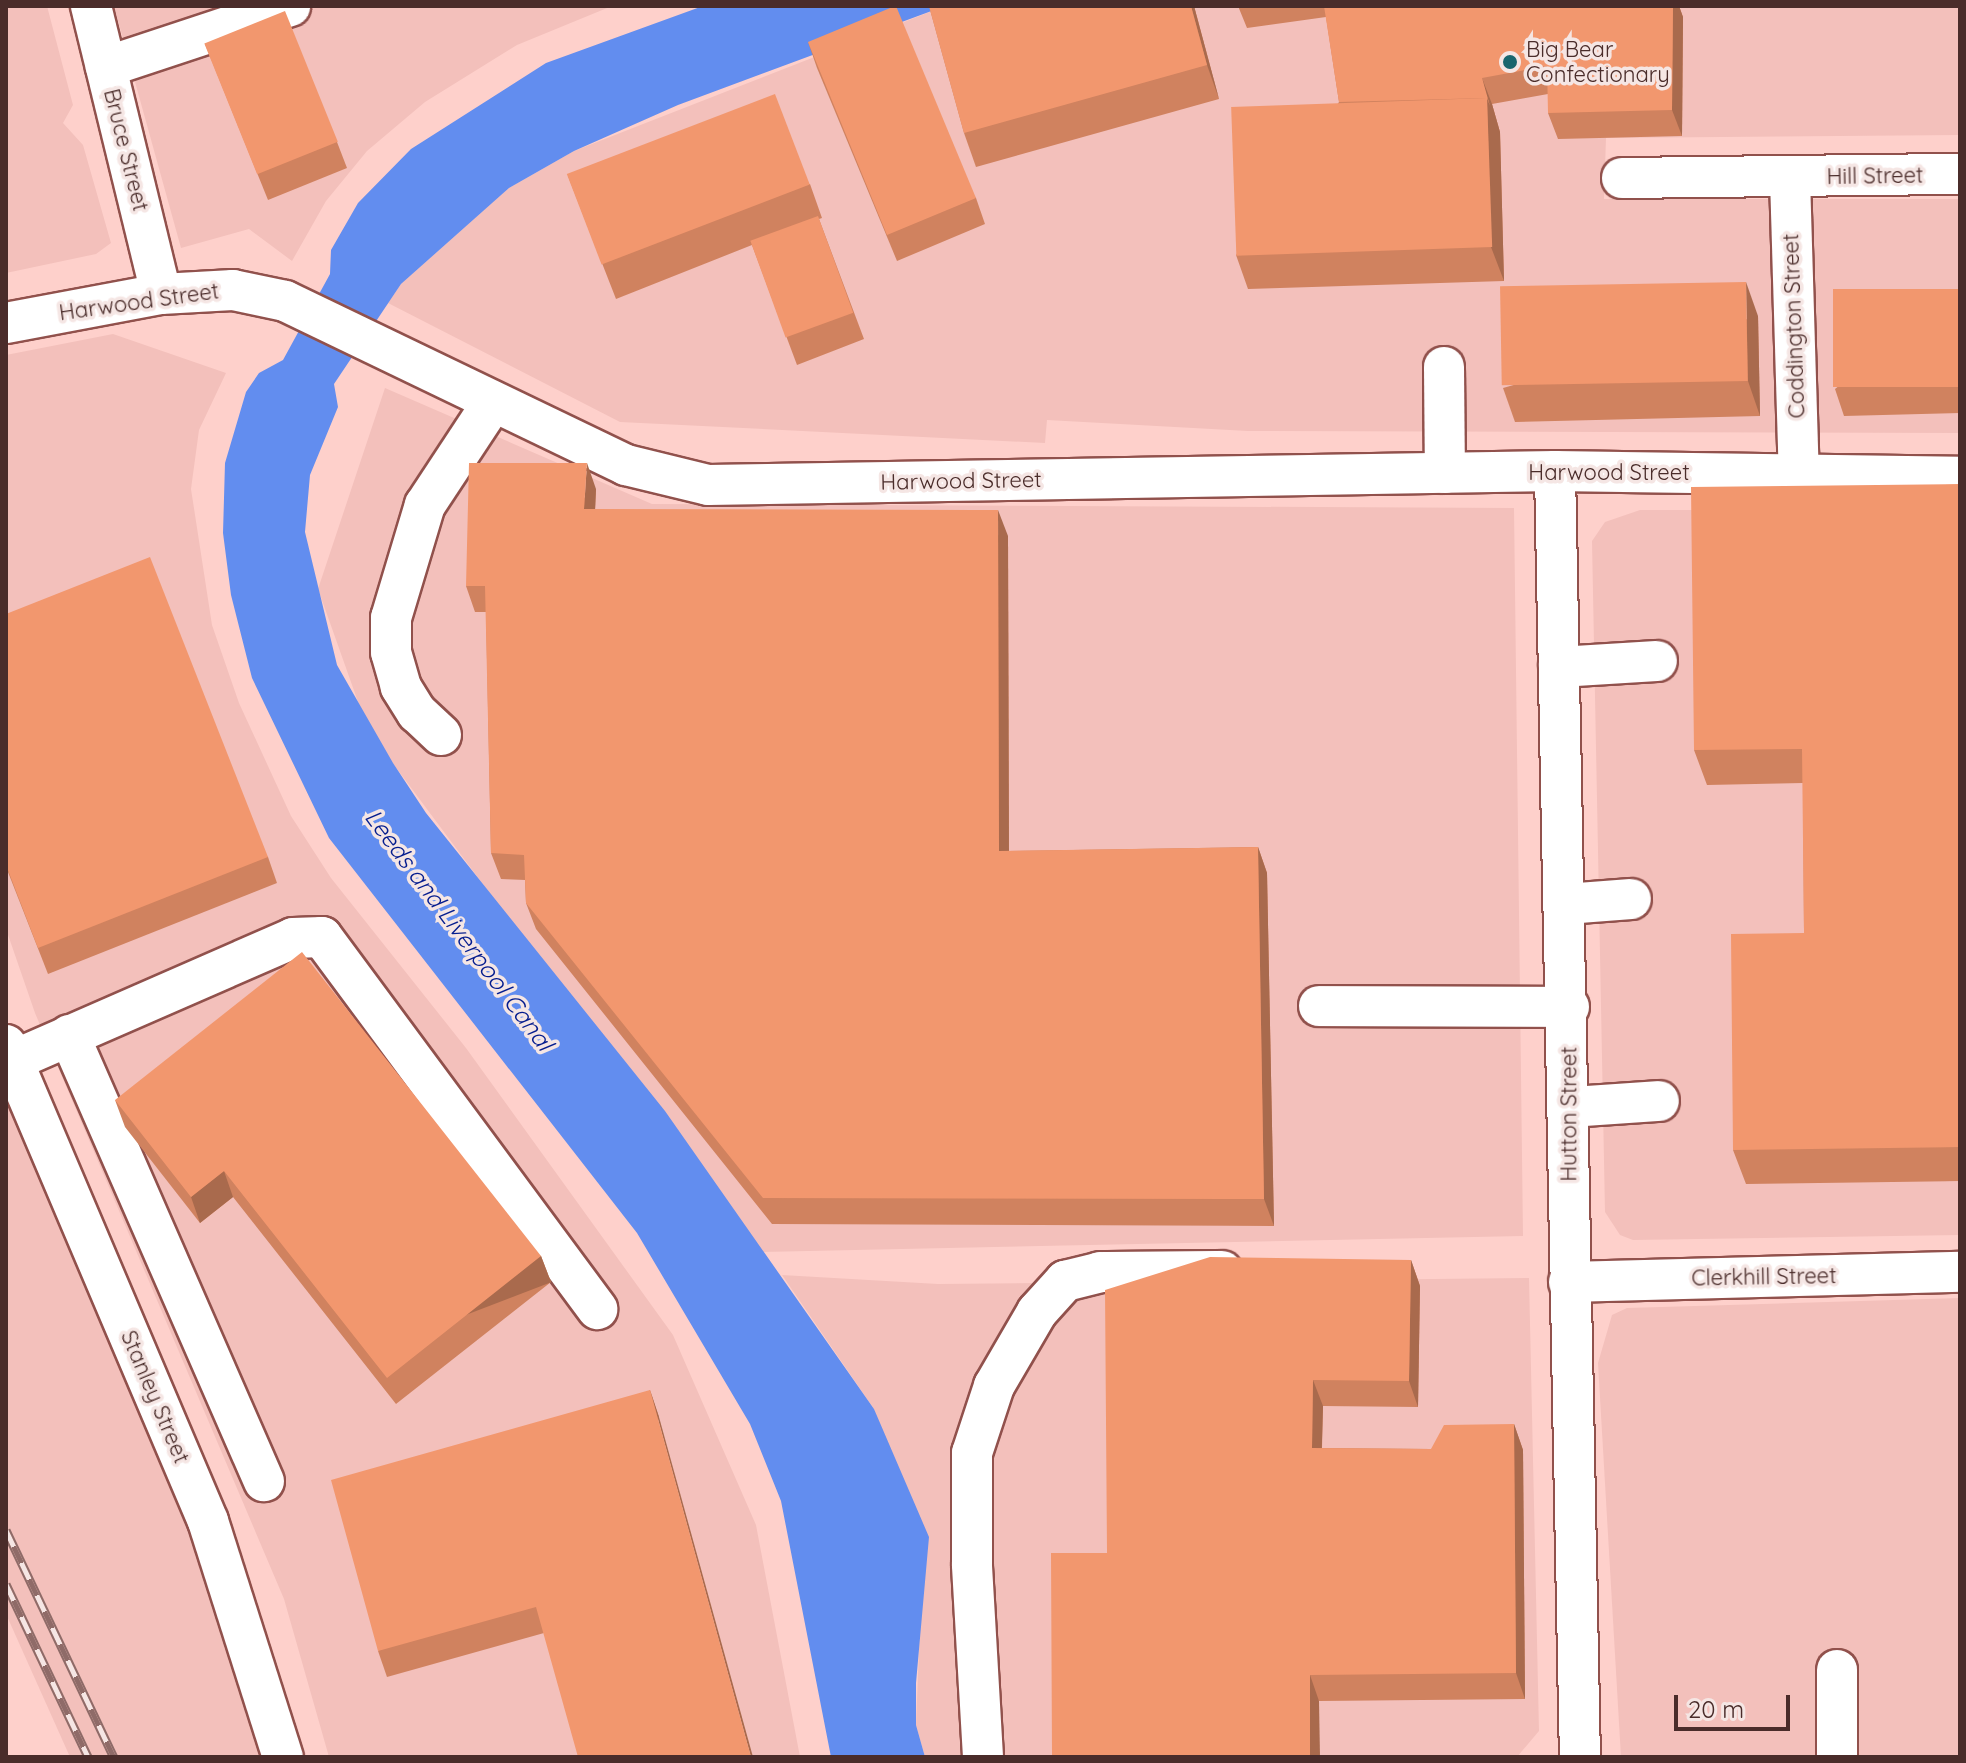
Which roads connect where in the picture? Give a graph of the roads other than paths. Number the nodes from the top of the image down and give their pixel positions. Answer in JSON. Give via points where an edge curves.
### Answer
{"nodes":[{"id":1,"x":91,"y":6,"type":"edge"},
{"id":2,"x":290,"y":6,"type":"edge"},
{"id":3,"x":106,"y":67,"type":"junction"},
{"id":4,"x":1960,"y":174,"type":"edge"},
{"id":5,"x":1622,"y":178,"type":"dead end"},
{"id":6,"x":1790,"y":178,"type":"junction"},
{"id":7,"x":161,"y":294,"type":"junction"},
{"id":8,"x":6,"y":323,"type":"edge"},
{"id":9,"x":1444,"y":367,"type":"dead end"},
{"id":10,"x":493,"y":402,"type":"junction"},
{"id":11,"x":1555,"y":471,"type":"junction"},
{"id":12,"x":1445,"y":473,"type":"junction"},
{"id":13,"x":1799,"y":474,"type":"junction"},
{"id":14,"x":1960,"y":477,"type":"edge"},
{"id":15,"x":1657,"y":661,"type":"dead end"},
{"id":16,"x":1559,"y":667,"type":"junction"},
{"id":17,"x":441,"y":735,"type":"dead end"},
{"id":18,"x":1631,"y":899,"type":"dead end"},
{"id":19,"x":1566,"y":904,"type":"junction"},
{"id":20,"x":1319,"y":1006,"type":"dead end"},
{"id":21,"x":1569,"y":1007,"type":"junction"},
{"id":22,"x":69,"y":1035,"type":"junction"},
{"id":23,"x":9,"y":1053,"type":"edge"},
{"id":24,"x":1659,"y":1101,"type":"dead end"},
{"id":25,"x":1571,"y":1107,"type":"junction"},
{"id":26,"x":1260,"y":1272,"type":"edge"},
{"id":27,"x":1960,"y":1272,"type":"edge"},
{"id":28,"x":1569,"y":1282,"type":"junction"},
{"id":29,"x":597,"y":1309,"type":"dead end"},
{"id":30,"x":264,"y":1481,"type":"dead end"},
{"id":31,"x":1837,"y":1670,"type":"dead end"},
{"id":32,"x":283,"y":1757,"type":"edge"},
{"id":33,"x":983,"y":1757,"type":"edge"},
{"id":34,"x":1580,"y":1757,"type":"edge"},
{"id":35,"x":1837,"y":1757,"type":"edge"}],
"edges":[{"from":1,"to":3,"type":"street","name":"Bruce Street"},
{"from":2,"to":3,"type":"street"},
{"from":3,"to":7,"type":"street","name":"Bruce Street"},
{"from":4,"to":6,"type":"street","name":"Hill Street"},
{"from":5,"to":6,"type":"street","name":"Hill Street"},
{"from":6,"to":13,"type":"street","name":"Coddington Street"},
{"from":7,"to":8,"type":"street","name":"Harwood Street"},
{"from":7,"to":10,"type":"street","name":"Harwood Street","via":[[233,290],[285,301]]},
{"from":9,"to":12,"type":"street"},
{"from":10,"to":12,"type":"street","name":"Harwood Street","via":[[626,465],[708,485]]},
{"from":10,"to":17,"type":"street","via":[[425,505],[391,618],[391,652],[401,687],[417,713]]},
{"from":11,"to":12,"type":"street","name":"Harwood Street"},
{"from":11,"to":13,"type":"street","name":"Harwood Street"},
{"from":11,"to":16,"type":"street","name":"Hutton Street"},
{"from":13,"to":14,"type":"street","name":"Harwood Street"},
{"from":15,"to":16,"type":"street"},
{"from":16,"to":19,"type":"street","name":"Hutton Street"},
{"from":18,"to":19,"type":"street"},
{"from":19,"to":21,"type":"street","name":"Hutton Street"},
{"from":20,"to":21,"type":"street"},
{"from":21,"to":25,"type":"street","name":"Hutton Street"},
{"from":22,"to":23,"type":"street"},
{"from":22,"to":29,"type":"street","via":[[293,938],[322,937]]},
{"from":22,"to":30,"type":"street"},
{"from":23,"to":32,"type":"street","name":"Stanley Street","via":[[208,1521]]},
{"from":24,"to":25,"type":"street"},
{"from":25,"to":28,"type":"street","name":"Hutton Street"},
{"from":26,"to":33,"type":"street","via":[[1100,1272],[1065,1281],[994,1386],[972,1453],[972,1564]]},
{"from":27,"to":28,"type":"street","name":"Clerkhill Street"},
{"from":28,"to":34,"type":"street","name":"Hutton Street"},
{"from":31,"to":35,"type":"street"}]}
